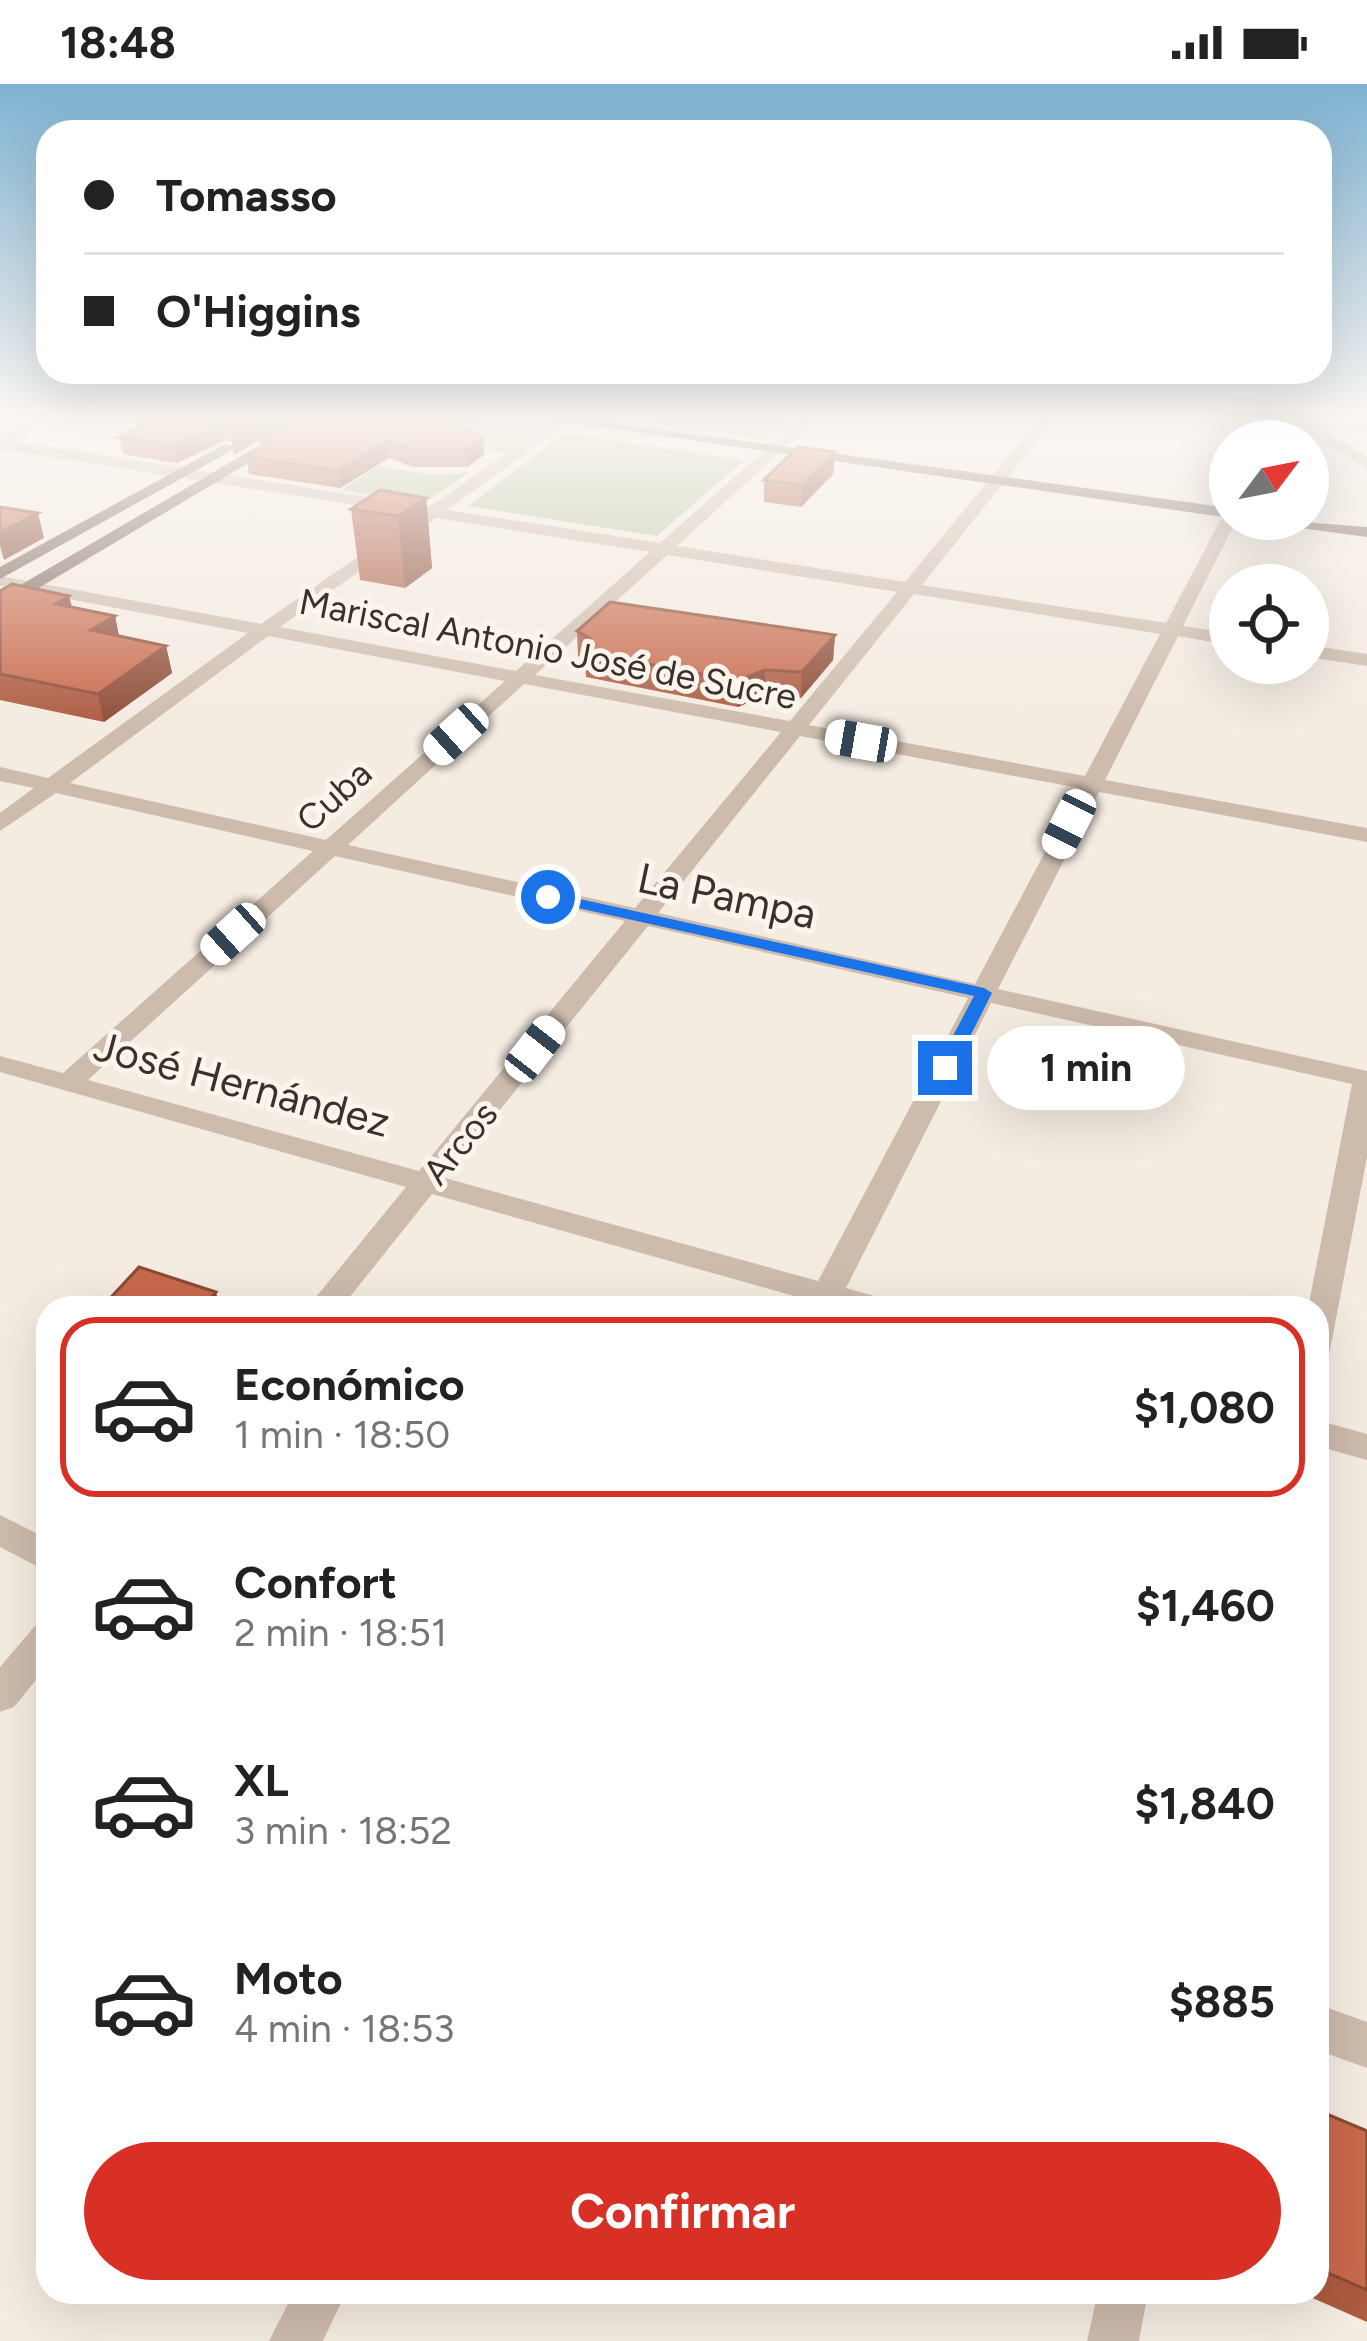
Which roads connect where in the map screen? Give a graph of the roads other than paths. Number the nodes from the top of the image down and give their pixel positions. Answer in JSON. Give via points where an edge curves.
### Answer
{"nodes":[{"id":1,"x":95,"y":523,"type":"edge"},
{"id":2,"x":140,"y":523,"type":"edge"},
{"id":3,"x":415,"y":523,"type":"edge"},
{"id":4,"x":497,"y":523,"type":"edge"},
{"id":5,"x":692,"y":523,"type":"edge"},
{"id":6,"x":963,"y":523,"type":"edge"},
{"id":7,"x":1329,"y":527,"type":"edge"},
{"id":8,"x":1367,"y":532,"type":"edge"},
{"id":9,"x":1217,"y":540,"type":"edge"},
{"id":10,"x":662,"y":549,"type":"junction"},
{"id":11,"x":0,"y":578,"type":"edge"},
{"id":12,"x":32,"y":587,"type":"junction"},
{"id":13,"x":909,"y":588,"type":"junction"},
{"id":14,"x":0,"y":605,"type":"edge"},
{"id":15,"x":265,"y":630,"type":"junction"},
{"id":16,"x":1171,"y":630,"type":"junction"},
{"id":17,"x":1209,"y":636,"type":"edge"},
{"id":18,"x":1329,"y":655,"type":"edge"},
{"id":19,"x":1367,"y":661,"type":"edge"},
{"id":20,"x":519,"y":677,"type":"junction"},
{"id":21,"x":793,"y":728,"type":"junction"},
{"id":22,"x":0,"y":774,"type":"edge"},
{"id":23,"x":1090,"y":782,"type":"junction"},
{"id":24,"x":51,"y":786,"type":"junction"},
{"id":25,"x":0,"y":824,"type":"edge"},
{"id":26,"x":1367,"y":835,"type":"edge"},
{"id":27,"x":330,"y":848,"type":"junction"},
{"id":28,"x":640,"y":917,"type":"junction"},
{"id":29,"x":984,"y":993,"type":"junction"},
{"id":30,"x":0,"y":1064,"type":"edge"},
{"id":31,"x":1367,"y":1079,"type":"edge"},
{"id":32,"x":68,"y":1083,"type":"junction"},
{"id":33,"x":429,"y":1182,"type":"junction"},
{"id":34,"x":333,"y":1296,"type":"edge"},
{"id":35,"x":807,"y":1296,"type":"edge"},
{"id":36,"x":827,"y":1296,"type":"edge"},
{"id":37,"x":1327,"y":1296,"type":"edge"},
{"id":38,"x":1329,"y":1436,"type":"edge"},
{"id":39,"x":1367,"y":1447,"type":"edge"},
{"id":40,"x":0,"y":1529,"type":"edge"},
{"id":41,"x":36,"y":1550,"type":"edge"},
{"id":42,"x":36,"y":1652,"type":"edge"},
{"id":43,"x":0,"y":1695,"type":"edge"},
{"id":44,"x":1329,"y":2031,"type":"edge"},
{"id":45,"x":1367,"y":2045,"type":"edge"},
{"id":46,"x":314,"y":2304,"type":"edge"},
{"id":47,"x":1121,"y":2304,"type":"edge"},
{"id":48,"x":295,"y":2341,"type":"edge"},
{"id":49,"x":1113,"y":2341,"type":"edge"}],
"edges":[{"from":1,"to":11,"type":"main road"},
{"from":2,"to":12,"type":"main road"},
{"from":3,"to":15,"type":"street"},
{"from":4,"to":10,"type":"street"},
{"from":5,"to":10,"type":"street","name":"Cuba"},
{"from":6,"to":13,"type":"street","name":"Arcos"},
{"from":7,"to":8,"type":"main road"},
{"from":9,"to":16,"type":"street"},
{"from":10,"to":13,"type":"street"},
{"from":10,"to":20,"type":"street","name":"Cuba"},
{"from":11,"to":12,"type":"street","name":"Mariscal Antonio José de Sucre"},
{"from":12,"to":14,"type":"main road"},
{"from":12,"to":15,"type":"street","name":"Mariscal Antonio José de Sucre"},
{"from":13,"to":16,"type":"street"},
{"from":13,"to":21,"type":"street","name":"Arcos"},
{"from":15,"to":20,"type":"street","name":"Mariscal Antonio José de Sucre"},
{"from":15,"to":24,"type":"street"},
{"from":16,"to":17,"type":"street"},
{"from":16,"to":23,"type":"street"},
{"from":18,"to":19,"type":"street"},
{"from":20,"to":21,"type":"street","name":"Mariscal Antonio José de Sucre"},
{"from":20,"to":27,"type":"street","name":"Cuba"},
{"from":21,"to":23,"type":"street","name":"Mariscal Antonio José de Sucre"},
{"from":21,"to":28,"type":"street","name":"Arcos"},
{"from":22,"to":24,"type":"street","name":"La Pampa"},
{"from":23,"to":26,"type":"street","name":"Mariscal Antonio José de Sucre"},
{"from":23,"to":29,"type":"street"},
{"from":24,"to":25,"type":"street"},
{"from":24,"to":27,"type":"street","name":"La Pampa"},
{"from":27,"to":28,"type":"street","name":"La Pampa"},
{"from":27,"to":32,"type":"street","name":"Cuba"},
{"from":28,"to":29,"type":"street","name":"La Pampa"},
{"from":28,"to":33,"type":"street","name":"Arcos"},
{"from":29,"to":31,"type":"street","name":"La Pampa"},
{"from":29,"to":36,"type":"street"},
{"from":30,"to":32,"type":"street","name":"José Hernández"},
{"from":31,"to":37,"type":"street"},
{"from":32,"to":33,"type":"street","name":"José Hernández"},
{"from":33,"to":34,"type":"street","name":"Arcos"},
{"from":33,"to":35,"type":"street","name":"José Hernández"},
{"from":38,"to":39,"type":"street"},
{"from":40,"to":41,"type":"street"},
{"from":42,"to":43,"type":"street"},
{"from":44,"to":45,"type":"street"},
{"from":46,"to":48,"type":"street"},
{"from":47,"to":49,"type":"street"}]}
